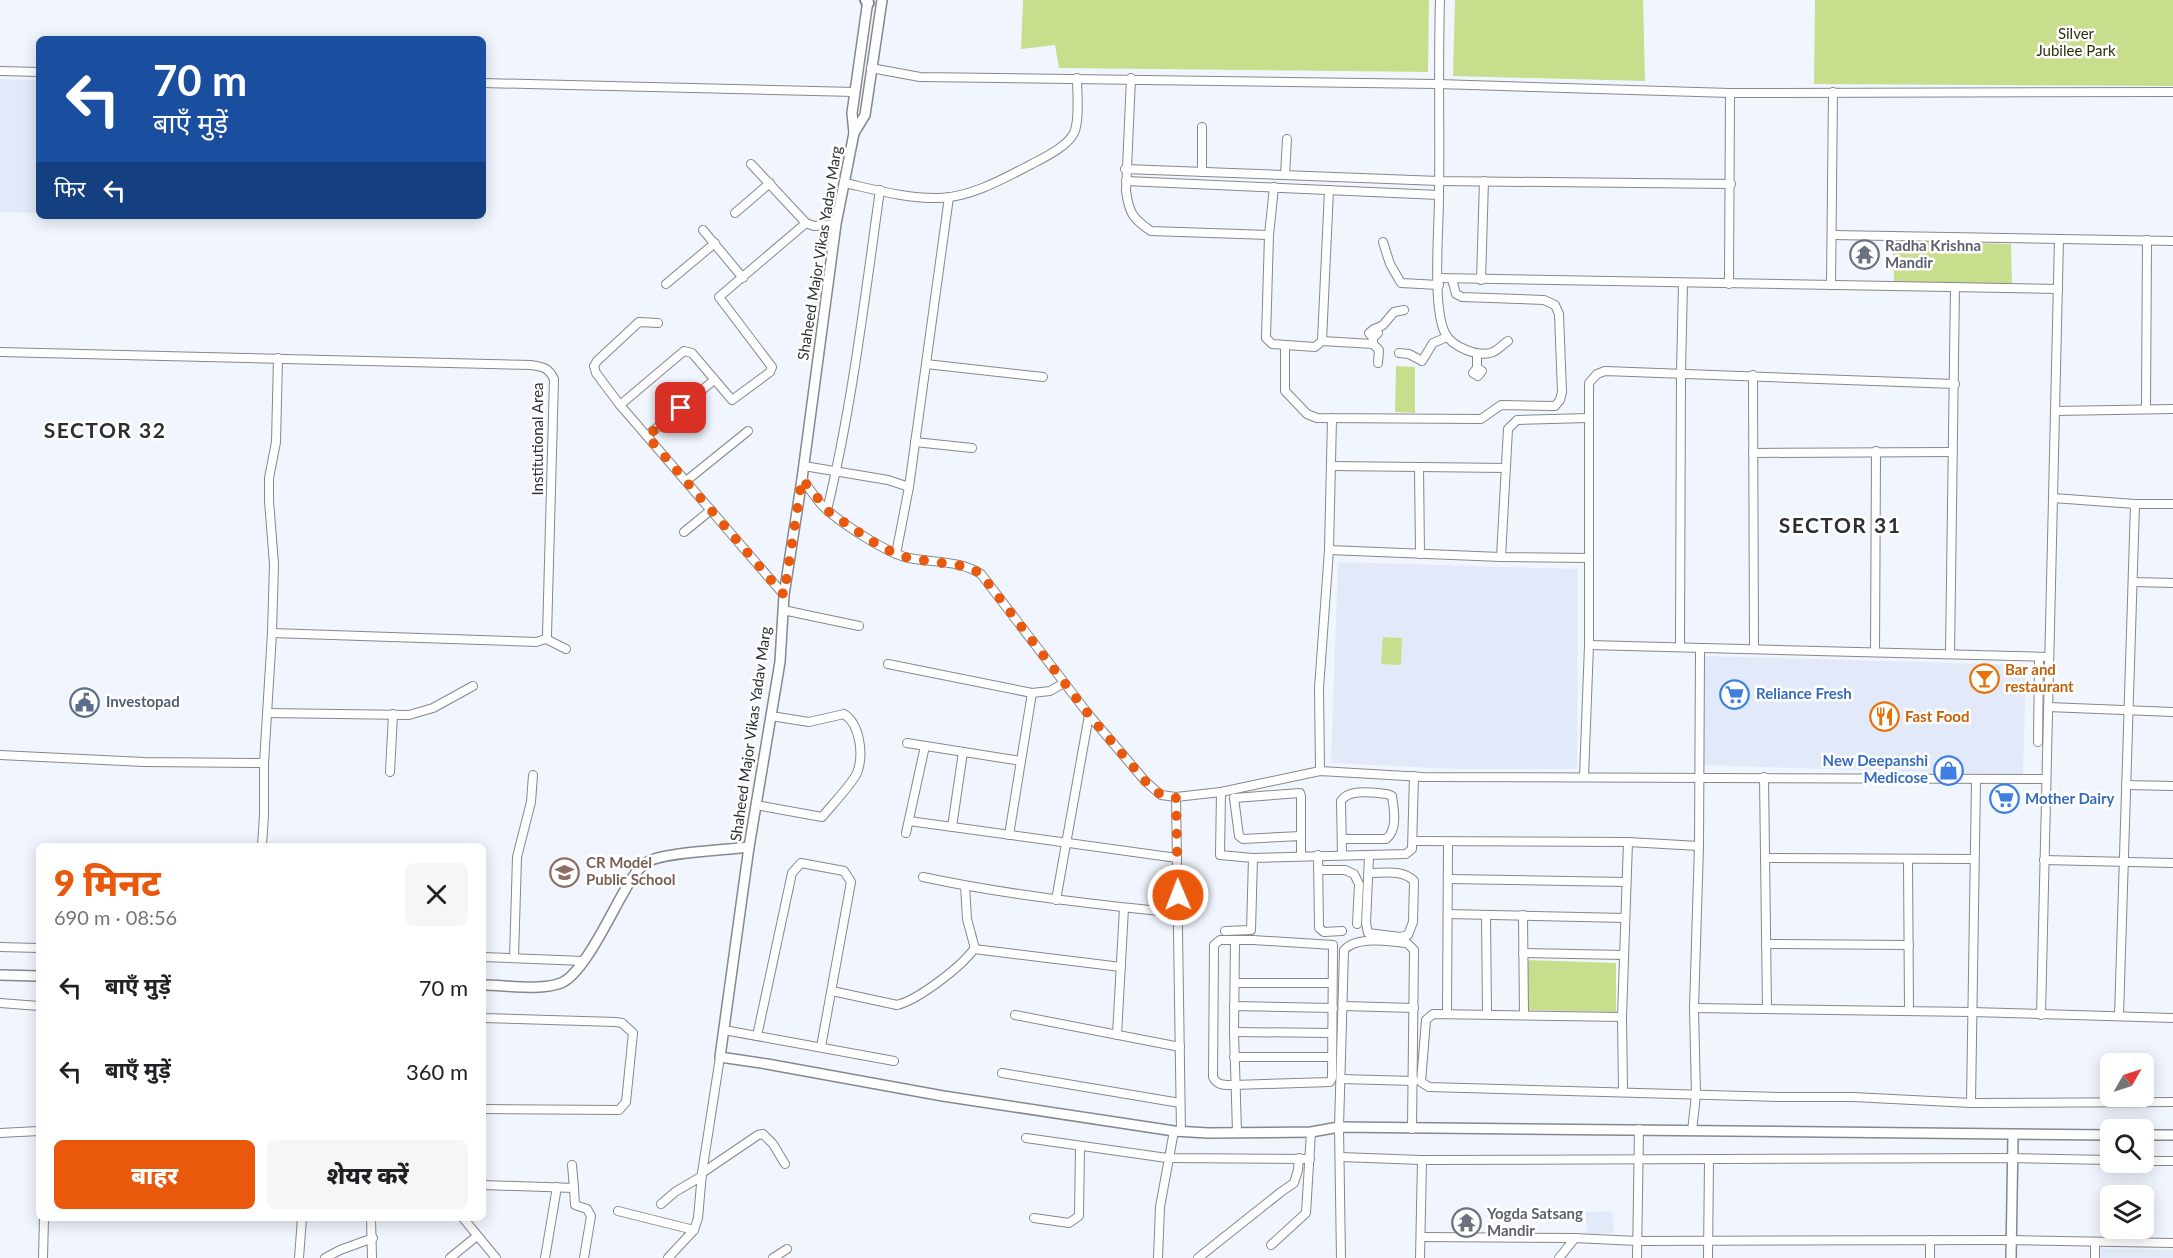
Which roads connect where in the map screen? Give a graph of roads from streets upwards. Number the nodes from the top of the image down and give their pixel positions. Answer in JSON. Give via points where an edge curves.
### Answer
{"nodes":[{"id":1,"x":882,"y":0,"type":"edge"},
{"id":2,"x":1440,"y":0,"type":"edge"},
{"id":3,"x":867,"y":1,"type":"edge"},
{"id":4,"x":871,"y":68,"type":"junction"},
{"id":5,"x":0,"y":71,"type":"edge"},
{"id":6,"x":36,"y":72,"type":"edge"},
{"id":7,"x":1077,"y":78,"type":"junction"},
{"id":8,"x":1131,"y":78,"type":"junction"},
{"id":9,"x":486,"y":84,"type":"edge"},
{"id":10,"x":1438,"y":84,"type":"junction"},
{"id":11,"x":855,"y":92,"type":"junction"},
{"id":12,"x":1833,"y":92,"type":"junction"},
{"id":13,"x":2173,"y":92,"type":"edge"},
{"id":14,"x":1730,"y":93,"type":"junction"},
{"id":15,"x":1202,"y":127,"type":"dead end"},
{"id":16,"x":854,"y":133,"type":"junction"},
{"id":17,"x":1287,"y":139,"type":"dead end"},
{"id":18,"x":751,"y":164,"type":"dead end"},
{"id":19,"x":1125,"y":169,"type":"junction"},
{"id":20,"x":1202,"y":172,"type":"junction"},
{"id":21,"x":1285,"y":175,"type":"junction"},
{"id":22,"x":1126,"y":181,"type":"junction"},
{"id":23,"x":1440,"y":181,"type":"junction"},
{"id":24,"x":1484,"y":181,"type":"junction"},
{"id":25,"x":770,"y":183,"type":"junction"},
{"id":26,"x":845,"y":183,"type":"junction"},
{"id":27,"x":1731,"y":184,"type":"junction"},
{"id":28,"x":1274,"y":187,"type":"junction"},
{"id":29,"x":880,"y":190,"type":"junction"},
{"id":30,"x":1329,"y":190,"type":"junction"},
{"id":31,"x":1439,"y":195,"type":"junction"},
{"id":32,"x":948,"y":197,"type":"junction"},
{"id":33,"x":735,"y":213,"type":"dead end"},
{"id":34,"x":806,"y":223,"type":"junction"},
{"id":35,"x":836,"y":224,"type":"junction"},
{"id":36,"x":703,"y":230,"type":"dead end"},
{"id":37,"x":1269,"y":235,"type":"junction"},
{"id":38,"x":1833,"y":235,"type":"junction"},
{"id":39,"x":2059,"y":240,"type":"junction"},
{"id":40,"x":2147,"y":240,"type":"junction"},
{"id":41,"x":2173,"y":241,"type":"edge"},
{"id":42,"x":1383,"y":242,"type":"dead end"},
{"id":43,"x":715,"y":243,"type":"junction"},
{"id":44,"x":743,"y":278,"type":"junction"},
{"id":45,"x":1452,"y":279,"type":"junction"},
{"id":46,"x":1481,"y":280,"type":"junction"},
{"id":47,"x":1438,"y":282,"type":"junction"},
{"id":48,"x":1683,"y":283,"type":"junction"},
{"id":49,"x":666,"y":284,"type":"dead end"},
{"id":50,"x":1729,"y":284,"type":"junction"},
{"id":51,"x":1831,"y":285,"type":"junction"},
{"id":52,"x":1955,"y":287,"type":"junction"},
{"id":53,"x":2058,"y":289,"type":"junction"},
{"id":54,"x":1404,"y":310,"type":"dead end"},
{"id":55,"x":658,"y":323,"type":"dead end"},
{"id":56,"x":1374,"y":337,"type":"junction"},
{"id":57,"x":1447,"y":337,"type":"junction"},
{"id":58,"x":1322,"y":341,"type":"junction"},
{"id":59,"x":1508,"y":341,"type":"dead end"},
{"id":60,"x":1285,"y":345,"type":"junction"},
{"id":61,"x":0,"y":352,"type":"edge"},
{"id":62,"x":1399,"y":352,"type":"dead end"},
{"id":63,"x":1476,"y":354,"type":"junction"},
{"id":64,"x":278,"y":358,"type":"junction"},
{"id":65,"x":1377,"y":363,"type":"dead end"},
{"id":66,"x":926,"y":364,"type":"junction"},
{"id":67,"x":1477,"y":368,"type":"dead end"},
{"id":68,"x":1681,"y":372,"type":"junction"},
{"id":69,"x":1753,"y":375,"type":"junction"},
{"id":70,"x":1043,"y":377,"type":"dead end"},
{"id":71,"x":714,"y":380,"type":"junction"},
{"id":72,"x":1955,"y":384,"type":"junction"},
{"id":73,"x":620,"y":405,"type":"junction"},
{"id":74,"x":2173,"y":409,"type":"edge"},
{"id":75,"x":2146,"y":410,"type":"junction"},
{"id":76,"x":2055,"y":411,"type":"junction"},
{"id":77,"x":1332,"y":418,"type":"junction"},
{"id":78,"x":1588,"y":418,"type":"junction"},
{"id":79,"x":748,"y":431,"type":"dead end"},
{"id":80,"x":647,"y":436,"type":"junction"},
{"id":81,"x":915,"y":442,"type":"junction"},
{"id":82,"x":972,"y":448,"type":"dead end"},
{"id":83,"x":1876,"y":451,"type":"junction"},
{"id":84,"x":1953,"y":452,"type":"junction"},
{"id":85,"x":1753,"y":453,"type":"junction"},
{"id":86,"x":804,"y":466,"type":"junction"},
{"id":87,"x":1332,"y":466,"type":"junction"},
{"id":88,"x":1419,"y":467,"type":"junction"},
{"id":89,"x":1506,"y":468,"type":"junction"},
{"id":90,"x":836,"y":471,"type":"junction"},
{"id":91,"x":802,"y":479,"type":"junction"},
{"id":92,"x":686,"y":481,"type":"junction"},
{"id":93,"x":909,"y":487,"type":"junction"},
{"id":94,"x":2053,"y":498,"type":"junction"},
{"id":95,"x":2135,"y":504,"type":"junction"},
{"id":96,"x":2173,"y":504,"type":"edge"},
{"id":97,"x":711,"y":510,"type":"junction"},
{"id":98,"x":827,"y":510,"type":"junction"},
{"id":99,"x":684,"y":532,"type":"dead end"},
{"id":100,"x":1329,"y":550,"type":"junction"},
{"id":101,"x":896,"y":554,"type":"junction"},
{"id":102,"x":1420,"y":554,"type":"junction"},
{"id":103,"x":1501,"y":557,"type":"junction"},
{"id":104,"x":1589,"y":558,"type":"junction"},
{"id":105,"x":2133,"y":582,"type":"junction"},
{"id":106,"x":2173,"y":583,"type":"edge"},
{"id":107,"x":784,"y":595,"type":"junction"},
{"id":108,"x":783,"y":610,"type":"junction"},
{"id":109,"x":860,"y":626,"type":"dead end"},
{"id":110,"x":272,"y":633,"type":"junction"},
{"id":111,"x":546,"y":639,"type":"junction"},
{"id":112,"x":1589,"y":645,"type":"junction"},
{"id":113,"x":1680,"y":647,"type":"junction"},
{"id":114,"x":1700,"y":648,"type":"junction"},
{"id":115,"x":566,"y":649,"type":"dead end"},
{"id":116,"x":1754,"y":649,"type":"junction"},
{"id":117,"x":1875,"y":652,"type":"junction"},
{"id":118,"x":1950,"y":654,"type":"junction"},
{"id":119,"x":2039,"y":657,"type":"junction"},
{"id":120,"x":2049,"y":657,"type":"junction"},
{"id":121,"x":888,"y":664,"type":"dead end"},
{"id":122,"x":1064,"y":683,"type":"junction"},
{"id":123,"x":473,"y":686,"type":"dead end"},
{"id":124,"x":1032,"y":693,"type":"junction"},
{"id":125,"x":2048,"y":707,"type":"junction"},
{"id":126,"x":2129,"y":710,"type":"junction"},
{"id":127,"x":2173,"y":712,"type":"edge"},
{"id":128,"x":267,"y":713,"type":"junction"},
{"id":129,"x":393,"y":714,"type":"junction"},
{"id":130,"x":1089,"y":715,"type":"junction"},
{"id":131,"x":771,"y":716,"type":"junction"},
{"id":132,"x":2038,"y":742,"type":"dead end"},
{"id":133,"x":907,"y":743,"type":"dead end"},
{"id":134,"x":925,"y":746,"type":"junction"},
{"id":135,"x":963,"y":752,"type":"junction"},
{"id":136,"x":0,"y":755,"type":"edge"},
{"id":137,"x":1021,"y":761,"type":"junction"},
{"id":138,"x":264,"y":763,"type":"junction"},
{"id":139,"x":1320,"y":771,"type":"junction"},
{"id":140,"x":390,"y":772,"type":"dead end"},
{"id":141,"x":533,"y":775,"type":"dead end"},
{"id":142,"x":1414,"y":776,"type":"junction"},
{"id":143,"x":1584,"y":777,"type":"junction"},
{"id":144,"x":1764,"y":777,"type":"junction"},
{"id":145,"x":1700,"y":778,"type":"junction"},
{"id":146,"x":2046,"y":779,"type":"junction"},
{"id":147,"x":1976,"y":780,"type":"junction"},
{"id":148,"x":2126,"y":785,"type":"junction"},
{"id":149,"x":2173,"y":786,"type":"edge"},
{"id":150,"x":1221,"y":792,"type":"junction"},
{"id":151,"x":1176,"y":798,"type":"junction"},
{"id":152,"x":756,"y":806,"type":"junction"},
{"id":153,"x":909,"y":821,"type":"junction"},
{"id":154,"x":952,"y":827,"type":"junction"},
{"id":155,"x":906,"y":833,"type":"dead end"},
{"id":156,"x":1009,"y":835,"type":"junction"},
{"id":157,"x":1301,"y":836,"type":"junction"},
{"id":158,"x":1342,"y":839,"type":"junction"},
{"id":159,"x":1413,"y":841,"type":"junction"},
{"id":160,"x":1448,"y":842,"type":"junction"},
{"id":161,"x":262,"y":843,"type":"edge"},
{"id":162,"x":1066,"y":843,"type":"junction"},
{"id":163,"x":1628,"y":843,"type":"junction"},
{"id":164,"x":1699,"y":846,"type":"junction"},
{"id":165,"x":749,"y":847,"type":"junction"},
{"id":166,"x":1318,"y":855,"type":"junction"},
{"id":167,"x":1342,"y":855,"type":"junction"},
{"id":168,"x":1301,"y":856,"type":"junction"},
{"id":169,"x":1369,"y":856,"type":"junction"},
{"id":170,"x":1177,"y":858,"type":"junction"},
{"id":171,"x":1253,"y":858,"type":"junction"},
{"id":172,"x":1765,"y":858,"type":"junction"},
{"id":173,"x":1908,"y":859,"type":"junction"},
{"id":174,"x":1974,"y":859,"type":"junction"},
{"id":175,"x":2044,"y":860,"type":"junction"},
{"id":176,"x":2124,"y":862,"type":"junction"},
{"id":177,"x":2173,"y":863,"type":"edge"},
{"id":178,"x":1318,"y":870,"type":"junction"},
{"id":179,"x":1368,"y":873,"type":"junction"},
{"id":180,"x":923,"y":877,"type":"dead end"},
{"id":181,"x":1448,"y":879,"type":"junction"},
{"id":182,"x":1626,"y":882,"type":"junction"},
{"id":183,"x":965,"y":886,"type":"junction"},
{"id":184,"x":1056,"y":900,"type":"junction"},
{"id":185,"x":1124,"y":908,"type":"junction"},
{"id":186,"x":1178,"y":913,"type":"junction"},
{"id":187,"x":1448,"y":914,"type":"junction"},
{"id":188,"x":1486,"y":915,"type":"junction"},
{"id":189,"x":1523,"y":915,"type":"junction"},
{"id":190,"x":1625,"y":918,"type":"junction"},
{"id":191,"x":1357,"y":924,"type":"dead end"},
{"id":192,"x":1225,"y":931,"type":"dead end"},
{"id":193,"x":1342,"y":932,"type":"dead end"},
{"id":194,"x":1235,"y":940,"type":"junction"},
{"id":195,"x":1766,"y":944,"type":"junction"},
{"id":196,"x":1909,"y":945,"type":"junction"},
{"id":197,"x":0,"y":947,"type":"edge"},
{"id":198,"x":36,"y":948,"type":"edge"},
{"id":199,"x":974,"y":949,"type":"junction"},
{"id":200,"x":1523,"y":953,"type":"junction"},
{"id":201,"x":1624,"y":955,"type":"junction"},
{"id":202,"x":486,"y":957,"type":"edge"},
{"id":203,"x":514,"y":958,"type":"junction"},
{"id":204,"x":584,"y":961,"type":"junction"},
{"id":205,"x":1121,"y":967,"type":"junction"},
{"id":206,"x":0,"y":975,"type":"edge"},
{"id":207,"x":36,"y":976,"type":"edge"},
{"id":208,"x":1235,"y":983,"type":"junction"},
{"id":209,"x":1332,"y":983,"type":"junction"},
{"id":210,"x":486,"y":985,"type":"edge"},
{"id":211,"x":832,"y":991,"type":"junction"},
{"id":212,"x":0,"y":1003,"type":"edge"},
{"id":213,"x":36,"y":1006,"type":"edge"},
{"id":214,"x":1234,"y":1006,"type":"junction"},
{"id":215,"x":1344,"y":1006,"type":"junction"},
{"id":216,"x":1333,"y":1008,"type":"junction"},
{"id":217,"x":1414,"y":1008,"type":"junction"},
{"id":218,"x":1694,"y":1008,"type":"junction"},
{"id":219,"x":1767,"y":1009,"type":"junction"},
{"id":220,"x":1909,"y":1011,"type":"junction"},
{"id":221,"x":1447,"y":1012,"type":"junction"},
{"id":222,"x":1972,"y":1012,"type":"junction"},
{"id":223,"x":1487,"y":1014,"type":"junction"},
{"id":224,"x":1015,"y":1015,"type":"dead end"},
{"id":225,"x":1524,"y":1015,"type":"junction"},
{"id":226,"x":2041,"y":1015,"type":"junction"},
{"id":227,"x":2119,"y":1016,"type":"junction"},
{"id":228,"x":1622,"y":1017,"type":"junction"},
{"id":229,"x":486,"y":1018,"type":"edge"},
{"id":230,"x":2173,"y":1018,"type":"edge"},
{"id":231,"x":723,"y":1030,"type":"junction"},
{"id":232,"x":1234,"y":1032,"type":"junction"},
{"id":233,"x":1332,"y":1033,"type":"junction"},
{"id":234,"x":1117,"y":1035,"type":"junction"},
{"id":235,"x":757,"y":1036,"type":"junction"},
{"id":236,"x":821,"y":1047,"type":"junction"},
{"id":237,"x":1179,"y":1047,"type":"junction"},
{"id":238,"x":720,"y":1057,"type":"junction"},
{"id":239,"x":1331,"y":1057,"type":"junction"},
{"id":240,"x":1234,"y":1058,"type":"junction"},
{"id":241,"x":894,"y":1061,"type":"dead end"},
{"id":242,"x":1002,"y":1073,"type":"dead end"},
{"id":243,"x":1341,"y":1079,"type":"junction"},
{"id":244,"x":1413,"y":1081,"type":"junction"},
{"id":245,"x":1234,"y":1085,"type":"junction"},
{"id":246,"x":1623,"y":1091,"type":"junction"},
{"id":247,"x":1696,"y":1095,"type":"junction"},
{"id":248,"x":2173,"y":1102,"type":"edge"},
{"id":249,"x":1180,"y":1103,"type":"junction"},
{"id":250,"x":1971,"y":1103,"type":"junction"},
{"id":251,"x":486,"y":1109,"type":"edge"},
{"id":252,"x":1339,"y":1128,"type":"junction"},
{"id":253,"x":1412,"y":1129,"type":"junction"},
{"id":254,"x":1639,"y":1130,"type":"junction"},
{"id":255,"x":36,"y":1131,"type":"edge"},
{"id":256,"x":1177,"y":1131,"type":"junction"},
{"id":257,"x":1692,"y":1131,"type":"junction"},
{"id":258,"x":0,"y":1132,"type":"edge"},
{"id":259,"x":1236,"y":1132,"type":"junction"},
{"id":260,"x":1311,"y":1132,"type":"junction"},
{"id":261,"x":2154,"y":1135,"type":"edge"},
{"id":262,"x":2173,"y":1135,"type":"edge"},
{"id":263,"x":2013,"y":1136,"type":"junction"},
{"id":264,"x":2100,"y":1136,"type":"edge"},
{"id":265,"x":1026,"y":1138,"type":"dead end"},
{"id":266,"x":1080,"y":1146,"type":"junction"},
{"id":267,"x":1340,"y":1157,"type":"junction"},
{"id":268,"x":1167,"y":1158,"type":"junction"},
{"id":269,"x":1299,"y":1158,"type":"junction"},
{"id":270,"x":2012,"y":1158,"type":"junction"},
{"id":271,"x":1310,"y":1159,"type":"junction"},
{"id":272,"x":1422,"y":1160,"type":"junction"},
{"id":273,"x":1709,"y":1160,"type":"junction"},
{"id":274,"x":2100,"y":1160,"type":"edge"},
{"id":275,"x":1638,"y":1161,"type":"junction"},
{"id":276,"x":2154,"y":1161,"type":"edge"},
{"id":277,"x":2173,"y":1161,"type":"edge"},
{"id":278,"x":785,"y":1164,"type":"dead end"},
{"id":279,"x":572,"y":1165,"type":"dead end"},
{"id":280,"x":702,"y":1175,"type":"junction"},
{"id":281,"x":486,"y":1185,"type":"edge"},
{"id":282,"x":557,"y":1187,"type":"junction"},
{"id":283,"x":574,"y":1188,"type":"junction"},
{"id":284,"x":661,"y":1204,"type":"dead end"},
{"id":285,"x":618,"y":1211,"type":"dead end"},
{"id":286,"x":1034,"y":1218,"type":"dead end"},
{"id":287,"x":44,"y":1221,"type":"edge"},
{"id":288,"x":302,"y":1221,"type":"edge"},
{"id":289,"x":371,"y":1221,"type":"edge"},
{"id":290,"x":465,"y":1221,"type":"edge"},
{"id":291,"x":694,"y":1230,"type":"junction"},
{"id":292,"x":477,"y":1236,"type":"junction"},
{"id":293,"x":1421,"y":1237,"type":"junction"},
{"id":294,"x":372,"y":1238,"type":"junction"},
{"id":295,"x":1575,"y":1238,"type":"junction"},
{"id":296,"x":1708,"y":1239,"type":"junction"},
{"id":297,"x":1930,"y":1240,"type":"junction"},
{"id":298,"x":2011,"y":1240,"type":"junction"},
{"id":299,"x":1638,"y":1241,"type":"junction"},
{"id":300,"x":2095,"y":1243,"type":"junction"},
{"id":301,"x":2173,"y":1243,"type":"edge"},
{"id":302,"x":1271,"y":1245,"type":"dead end"},
{"id":303,"x":787,"y":1249,"type":"dead end"},
{"id":304,"x":43,"y":1258,"type":"edge"},
{"id":305,"x":299,"y":1258,"type":"edge"},
{"id":306,"x":325,"y":1258,"type":"edge"},
{"id":307,"x":372,"y":1258,"type":"edge"},
{"id":308,"x":450,"y":1258,"type":"edge"},
{"id":309,"x":496,"y":1258,"type":"edge"},
{"id":310,"x":545,"y":1258,"type":"edge"},
{"id":311,"x":584,"y":1258,"type":"edge"},
{"id":312,"x":669,"y":1258,"type":"edge"},
{"id":313,"x":773,"y":1258,"type":"edge"},
{"id":314,"x":1158,"y":1258,"type":"edge"},
{"id":315,"x":1198,"y":1258,"type":"edge"},
{"id":316,"x":1341,"y":1258,"type":"edge"},
{"id":317,"x":1420,"y":1258,"type":"edge"},
{"id":318,"x":1559,"y":1258,"type":"edge"},
{"id":319,"x":1637,"y":1258,"type":"edge"},
{"id":320,"x":1708,"y":1258,"type":"edge"},
{"id":321,"x":1930,"y":1258,"type":"edge"},
{"id":322,"x":2011,"y":1258,"type":"edge"},
{"id":323,"x":2095,"y":1258,"type":"edge"}],
"edges":[{"from":1,"to":4,"type":"street","name":"Shaheed Major Vikas Yadav Marg"},
{"from":2,"to":10,"type":"street"},
{"from":3,"to":11,"type":"street","name":"Shaheed Major Vikas Yadav Marg"},
{"from":4,"to":7,"type":"street","via":[[920,77]]},
{"from":4,"to":16,"type":"street","name":"Shaheed Major Vikas Yadav Marg","via":[[865,115]]},
{"from":5,"to":6,"type":"street"},
{"from":7,"to":8,"type":"street"},
{"from":7,"to":32,"type":"street","via":[[1076,126],[1070,138],[1003,179]]},
{"from":8,"to":10,"type":"street"},
{"from":8,"to":19,"type":"street"},
{"from":9,"to":11,"type":"street"},
{"from":10,"to":14,"type":"street"},
{"from":10,"to":23,"type":"street"},
{"from":11,"to":16,"type":"street","name":"Shaheed Major Vikas Yadav Marg"},
{"from":12,"to":13,"type":"street"},
{"from":12,"to":14,"type":"street"},
{"from":12,"to":38,"type":"street"},
{"from":14,"to":27,"type":"street"},
{"from":15,"to":20,"type":"street"},
{"from":16,"to":26,"type":"street","name":"Shaheed Major Vikas Yadav Marg"},
{"from":17,"to":21,"type":"street"},
{"from":18,"to":25,"type":"street"},
{"from":19,"to":20,"type":"street"},
{"from":19,"to":22,"type":"street"},
{"from":20,"to":21,"type":"street"},
{"from":21,"to":23,"type":"street"},
{"from":22,"to":28,"type":"street"},
{"from":22,"to":37,"type":"street","via":[[1129,209],[1138,223],[1151,231]]},
{"from":23,"to":24,"type":"street"},
{"from":23,"to":31,"type":"street"},
{"from":24,"to":27,"type":"street"},
{"from":24,"to":46,"type":"street"},
{"from":25,"to":33,"type":"street"},
{"from":25,"to":34,"type":"street"},
{"from":26,"to":29,"type":"street"},
{"from":26,"to":35,"type":"street","name":"Shaheed Major Vikas Yadav Marg"},
{"from":27,"to":50,"type":"street"},
{"from":28,"to":30,"type":"street"},
{"from":28,"to":37,"type":"street"},
{"from":29,"to":32,"type":"street","via":[[907,196]]},
{"from":29,"to":90,"type":"street"},
{"from":30,"to":31,"type":"street"},
{"from":30,"to":58,"type":"street"},
{"from":31,"to":47,"type":"street"},
{"from":32,"to":66,"type":"street"},
{"from":34,"to":35,"type":"street"},
{"from":34,"to":44,"type":"street"},
{"from":35,"to":86,"type":"street","name":"Shaheed Major Vikas Yadav Marg"},
{"from":36,"to":43,"type":"street"},
{"from":37,"to":60,"type":"street","via":[[1265,333],[1268,342]]},
{"from":38,"to":39,"type":"street"},
{"from":38,"to":51,"type":"street"},
{"from":39,"to":40,"type":"street"},
{"from":39,"to":53,"type":"street"},
{"from":40,"to":41,"type":"street"},
{"from":40,"to":75,"type":"street"},
{"from":42,"to":47,"type":"street","via":[[1401,283]]},
{"from":43,"to":44,"type":"street"},
{"from":43,"to":49,"type":"street"},
{"from":44,"to":71,"type":"street","via":[[720,294],[720,300],[772,370],[732,399]]},
{"from":45,"to":46,"type":"street"},
{"from":45,"to":47,"type":"street"},
{"from":45,"to":77,"type":"street","via":[[1456,294],[1462,297],[1544,300],[1555,305],[1559,314],[1562,392],[1555,406],[1500,405],[1481,419]]},
{"from":46,"to":48,"type":"street"},
{"from":47,"to":57,"type":"street"},
{"from":48,"to":50,"type":"street"},
{"from":48,"to":68,"type":"street"},
{"from":50,"to":51,"type":"street"},
{"from":51,"to":52,"type":"street"},
{"from":52,"to":53,"type":"street"},
{"from":52,"to":72,"type":"street"},
{"from":53,"to":76,"type":"street"},
{"from":54,"to":56,"type":"street","via":[[1394,312]]},
{"from":55,"to":73,"type":"street","via":[[639,322],[594,366]]},
{"from":56,"to":58,"type":"street"},
{"from":56,"to":65,"type":"street","via":[[1379,350]]},
{"from":57,"to":62,"type":"street","via":[[1433,343],[1422,361]]},
{"from":57,"to":63,"type":"street"},
{"from":58,"to":60,"type":"street","via":[[1315,347]]},
{"from":59,"to":63,"type":"street","via":[[1493,352]]},
{"from":60,"to":77,"type":"street","via":[[1287,395],[1311,417]]},
{"from":61,"to":64,"type":"street","name":"Institutional Area"},
{"from":63,"to":67,"type":"street"},
{"from":64,"to":110,"type":"street","via":[[276,442],[269,478],[274,556]]},
{"from":64,"to":111,"type":"street","name":"Institutional Area","via":[[531,365],[550,371],[554,379]]},
{"from":66,"to":70,"type":"street"},
{"from":66,"to":81,"type":"street"},
{"from":68,"to":69,"type":"street"},
{"from":68,"to":78,"type":"street","via":[[1605,371],[1589,383]]},
{"from":68,"to":113,"type":"street"},
{"from":69,"to":72,"type":"street"},
{"from":69,"to":85,"type":"street"},
{"from":71,"to":73,"type":"street","via":[[692,353],[684,351]]},
{"from":71,"to":80,"type":"street"},
{"from":72,"to":84,"type":"street"},
{"from":73,"to":80,"type":"street"},
{"from":74,"to":75,"type":"street"},
{"from":75,"to":76,"type":"street"},
{"from":76,"to":94,"type":"street"},
{"from":77,"to":87,"type":"street"},
{"from":78,"to":89,"type":"street","via":[[1512,423],[1508,429]]},
{"from":78,"to":104,"type":"street"},
{"from":79,"to":92,"type":"street"},
{"from":80,"to":92,"type":"street"},
{"from":81,"to":82,"type":"street"},
{"from":81,"to":93,"type":"street"},
{"from":83,"to":84,"type":"street"},
{"from":83,"to":85,"type":"street"},
{"from":83,"to":117,"type":"street"},
{"from":84,"to":118,"type":"street"},
{"from":85,"to":116,"type":"street"},
{"from":86,"to":90,"type":"street"},
{"from":86,"to":91,"type":"street","name":"Shaheed Major Vikas Yadav Marg"},
{"from":87,"to":88,"type":"street"},
{"from":87,"to":100,"type":"street"},
{"from":88,"to":89,"type":"street"},
{"from":88,"to":102,"type":"street"},
{"from":89,"to":103,"type":"street"},
{"from":90,"to":93,"type":"street"},
{"from":90,"to":98,"type":"street"},
{"from":91,"to":98,"type":"street"},
{"from":91,"to":107,"type":"street","name":"Shaheed Major Vikas Yadav Marg"},
{"from":92,"to":97,"type":"street"},
{"from":93,"to":101,"type":"street"},
{"from":94,"to":95,"type":"street"},
{"from":94,"to":120,"type":"street"},
{"from":95,"to":96,"type":"street"},
{"from":95,"to":105,"type":"street"},
{"from":97,"to":99,"type":"street"},
{"from":97,"to":107,"type":"street"},
{"from":98,"to":101,"type":"street"},
{"from":100,"to":102,"type":"street"},
{"from":100,"to":139,"type":"street","via":[[1320,688]]},
{"from":101,"to":122,"type":"street","via":[[959,564],[981,574]]},
{"from":102,"to":103,"type":"street"},
{"from":103,"to":104,"type":"street"},
{"from":104,"to":112,"type":"street"},
{"from":105,"to":106,"type":"street"},
{"from":105,"to":126,"type":"street"},
{"from":107,"to":108,"type":"street","name":"Shaheed Major Vikas Yadav Marg"},
{"from":108,"to":109,"type":"street"},
{"from":108,"to":131,"type":"street","name":"Shaheed Major Vikas Yadav Marg"},
{"from":110,"to":111,"type":"street","via":[[536,642]]},
{"from":110,"to":128,"type":"street"},
{"from":111,"to":115,"type":"street"},
{"from":112,"to":113,"type":"street"},
{"from":112,"to":143,"type":"street"},
{"from":113,"to":114,"type":"street"},
{"from":114,"to":116,"type":"street"},
{"from":114,"to":145,"type":"street"},
{"from":116,"to":117,"type":"street"},
{"from":117,"to":118,"type":"street"},
{"from":118,"to":119,"type":"street"},
{"from":119,"to":120,"type":"street"},
{"from":119,"to":132,"type":"street"},
{"from":120,"to":125,"type":"street"},
{"from":121,"to":124,"type":"street"},
{"from":122,"to":124,"type":"street","via":[[1050,692]]},
{"from":122,"to":130,"type":"street"},
{"from":123,"to":129,"type":"street","via":[[422,713]]},
{"from":124,"to":137,"type":"street"},
{"from":125,"to":126,"type":"street"},
{"from":125,"to":146,"type":"street"},
{"from":126,"to":127,"type":"street"},
{"from":126,"to":148,"type":"street"},
{"from":128,"to":129,"type":"street"},
{"from":128,"to":138,"type":"street"},
{"from":129,"to":140,"type":"street"},
{"from":130,"to":151,"type":"street","via":[[1154,790]]},
{"from":130,"to":162,"type":"street"},
{"from":131,"to":152,"type":"street","name":"Shaheed Major Vikas Yadav Marg"},
{"from":131,"to":152,"type":"street","via":[[809,722],[844,714],[850,718],[861,743],[857,773],[822,817]]},
{"from":133,"to":134,"type":"street"},
{"from":134,"to":135,"type":"street"},
{"from":134,"to":153,"type":"street"},
{"from":135,"to":137,"type":"street"},
{"from":135,"to":154,"type":"street"},
{"from":136,"to":138,"type":"street"},
{"from":137,"to":156,"type":"street"},
{"from":138,"to":161,"type":"street"},
{"from":139,"to":142,"type":"street"},
{"from":139,"to":150,"type":"street"},
{"from":141,"to":203,"type":"street","via":[[518,857]]},
{"from":142,"to":143,"type":"street"},
{"from":142,"to":159,"type":"street"},
{"from":143,"to":145,"type":"street"},
{"from":144,"to":145,"type":"street"},
{"from":144,"to":147,"type":"street"},
{"from":144,"to":172,"type":"street"},
{"from":145,"to":164,"type":"street"},
{"from":146,"to":147,"type":"street"},
{"from":146,"to":175,"type":"street"},
{"from":147,"to":174,"type":"street"},
{"from":148,"to":149,"type":"street"},
{"from":148,"to":176,"type":"street"},
{"from":150,"to":151,"type":"street"},
{"from":150,"to":171,"type":"street","via":[[1220,855]]},
{"from":151,"to":170,"type":"street"},
{"from":152,"to":165,"type":"street","name":"Shaheed Major Vikas Yadav Marg"},
{"from":153,"to":154,"type":"street"},
{"from":153,"to":155,"type":"street"},
{"from":154,"to":156,"type":"street"},
{"from":156,"to":162,"type":"street"},
{"from":157,"to":157,"type":"street","via":[[1300,792],[1234,798],[1239,836],[1243,839]]},
{"from":157,"to":168,"type":"street"},
{"from":158,"to":158,"type":"street","via":[[1344,796],[1392,796],[1390,836]]},
{"from":158,"to":167,"type":"street"},
{"from":159,"to":160,"type":"street"},
{"from":159,"to":169,"type":"street","via":[[1406,854]]},
{"from":160,"to":163,"type":"street"},
{"from":160,"to":181,"type":"street"},
{"from":162,"to":170,"type":"street"},
{"from":162,"to":184,"type":"street"},
{"from":163,"to":164,"type":"street"},
{"from":163,"to":182,"type":"street"},
{"from":164,"to":218,"type":"street"},
{"from":165,"to":204,"type":"street","via":[[668,856],[644,864]]},
{"from":165,"to":231,"type":"street","name":"Shaheed Major Vikas Yadav Marg"},
{"from":166,"to":167,"type":"street"},
{"from":166,"to":168,"type":"street"},
{"from":166,"to":178,"type":"street"},
{"from":167,"to":169,"type":"street"},
{"from":168,"to":171,"type":"street"},
{"from":169,"to":179,"type":"street"},
{"from":170,"to":186,"type":"street"},
{"from":171,"to":192,"type":"street","via":[[1251,930]]},
{"from":172,"to":173,"type":"street"},
{"from":172,"to":195,"type":"street"},
{"from":173,"to":174,"type":"street"},
{"from":173,"to":196,"type":"street"},
{"from":174,"to":222,"type":"street"},
{"from":175,"to":176,"type":"street"},
{"from":175,"to":226,"type":"street"},
{"from":176,"to":177,"type":"street"},
{"from":176,"to":227,"type":"street"},
{"from":178,"to":191,"type":"street","via":[[1354,874],[1359,884]]},
{"from":178,"to":193,"type":"street","via":[[1319,928],[1324,932]]},
{"from":179,"to":179,"type":"street","via":[[1368,933],[1408,935],[1413,922],[1414,881],[1401,873]]},
{"from":180,"to":183,"type":"street"},
{"from":181,"to":182,"type":"street"},
{"from":181,"to":187,"type":"street"},
{"from":182,"to":190,"type":"street"},
{"from":183,"to":184,"type":"street"},
{"from":183,"to":199,"type":"street"},
{"from":184,"to":185,"type":"street"},
{"from":185,"to":186,"type":"street"},
{"from":185,"to":205,"type":"street"},
{"from":186,"to":237,"type":"street"},
{"from":187,"to":188,"type":"street"},
{"from":187,"to":221,"type":"street"},
{"from":188,"to":189,"type":"street"},
{"from":188,"to":223,"type":"street"},
{"from":189,"to":190,"type":"street"},
{"from":189,"to":200,"type":"street"},
{"from":190,"to":201,"type":"street"},
{"from":194,"to":208,"type":"street"},
{"from":194,"to":209,"type":"street","via":[[1333,945]]},
{"from":194,"to":245,"type":"street","via":[[1220,940],[1214,945],[1213,1077],[1219,1084]]},
{"from":195,"to":196,"type":"street"},
{"from":195,"to":219,"type":"street"},
{"from":196,"to":220,"type":"street"},
{"from":197,"to":198,"type":"street"},
{"from":199,"to":205,"type":"street"},
{"from":199,"to":211,"type":"street","via":[[919,996],[904,1003],[897,1005]]},
{"from":200,"to":201,"type":"street"},
{"from":200,"to":225,"type":"street"},
{"from":201,"to":228,"type":"street"},
{"from":202,"to":203,"type":"street"},
{"from":203,"to":204,"type":"street"},
{"from":204,"to":210,"type":"street","via":[[563,982],[549,986]]},
{"from":205,"to":234,"type":"street"},
{"from":206,"to":207,"type":"street"},
{"from":208,"to":209,"type":"street"},
{"from":208,"to":214,"type":"street"},
{"from":209,"to":216,"type":"street"},
{"from":211,"to":235,"type":"street","via":[[851,882],[844,871],[801,862],[792,873]]},
{"from":211,"to":236,"type":"street"},
{"from":212,"to":213,"type":"street"},
{"from":214,"to":216,"type":"street"},
{"from":214,"to":232,"type":"street"},
{"from":215,"to":217,"type":"street"},
{"from":215,"to":217,"type":"street","via":[[1344,950],[1351,944],[1375,942],[1412,945]]},
{"from":215,"to":243,"type":"street"},
{"from":216,"to":233,"type":"street"},
{"from":217,"to":244,"type":"street"},
{"from":218,"to":219,"type":"street"},
{"from":218,"to":247,"type":"street"},
{"from":219,"to":220,"type":"street"},
{"from":220,"to":222,"type":"street"},
{"from":221,"to":223,"type":"street"},
{"from":221,"to":246,"type":"street","via":[[1433,1014],[1426,1020],[1420,1076],[1424,1086]]},
{"from":222,"to":226,"type":"street"},
{"from":222,"to":250,"type":"street"},
{"from":223,"to":225,"type":"street"},
{"from":224,"to":234,"type":"street"},
{"from":225,"to":228,"type":"street"},
{"from":226,"to":227,"type":"street"},
{"from":227,"to":230,"type":"street"},
{"from":228,"to":246,"type":"street"},
{"from":229,"to":251,"type":"street","via":[[616,1022],[633,1033],[626,1102],[619,1110]]},
{"from":231,"to":235,"type":"street"},
{"from":231,"to":238,"type":"street","name":"Shaheed Major Vikas Yadav Marg"},
{"from":232,"to":233,"type":"street"},
{"from":232,"to":240,"type":"street"},
{"from":233,"to":239,"type":"street"},
{"from":234,"to":237,"type":"street"},
{"from":235,"to":236,"type":"street"},
{"from":236,"to":241,"type":"street"},
{"from":237,"to":249,"type":"street"},
{"from":238,"to":256,"type":"street"},
{"from":238,"to":280,"type":"street","name":"Shaheed Major Vikas Yadav Marg"},
{"from":239,"to":240,"type":"street"},
{"from":239,"to":245,"type":"street","via":[[1332,1078],[1328,1083]]},
{"from":240,"to":245,"type":"street"},
{"from":242,"to":249,"type":"street"},
{"from":243,"to":244,"type":"street"},
{"from":243,"to":252,"type":"street"},
{"from":244,"to":253,"type":"street"},
{"from":245,"to":259,"type":"street"},
{"from":246,"to":247,"type":"street"},
{"from":247,"to":250,"type":"street"},
{"from":247,"to":257,"type":"street"},
{"from":248,"to":250,"type":"street"},
{"from":249,"to":256,"type":"street"},
{"from":252,"to":253,"type":"street"},
{"from":252,"to":260,"type":"street"},
{"from":252,"to":267,"type":"street"},
{"from":253,"to":254,"type":"street"},
{"from":254,"to":257,"type":"street"},
{"from":254,"to":275,"type":"street"},
{"from":255,"to":258,"type":"street"},
{"from":256,"to":259,"type":"street"},
{"from":256,"to":268,"type":"street"},
{"from":257,"to":263,"type":"street"},
{"from":259,"to":260,"type":"street"},
{"from":260,"to":271,"type":"street"},
{"from":261,"to":262,"type":"street"},
{"from":263,"to":264,"type":"street"},
{"from":263,"to":270,"type":"street"},
{"from":265,"to":266,"type":"street"},
{"from":266,"to":268,"type":"street"},
{"from":266,"to":286,"type":"street","via":[[1079,1216],[1069,1223]]},
{"from":267,"to":272,"type":"street"},
{"from":267,"to":316,"type":"street"},
{"from":268,"to":269,"type":"street"},
{"from":268,"to":314,"type":"street"},
{"from":269,"to":271,"type":"street"},
{"from":269,"to":315,"type":"street","via":[[1294,1184]]},
{"from":270,"to":273,"type":"street"},
{"from":270,"to":274,"type":"street"},
{"from":270,"to":298,"type":"street"},
{"from":271,"to":302,"type":"street","via":[[1306,1213]]},
{"from":272,"to":275,"type":"street"},
{"from":272,"to":293,"type":"street"},
{"from":273,"to":275,"type":"street"},
{"from":273,"to":296,"type":"street"},
{"from":275,"to":299,"type":"street"},
{"from":276,"to":277,"type":"street"},
{"from":278,"to":280,"type":"street","via":[[764,1134]]},
{"from":279,"to":283,"type":"street"},
{"from":280,"to":284,"type":"street"},
{"from":280,"to":291,"type":"street","name":"Shaheed Major Vikas Yadav Marg"},
{"from":281,"to":282,"type":"street"},
{"from":282,"to":283,"type":"street"},
{"from":282,"to":310,"type":"street"},
{"from":283,"to":311,"type":"street","via":[[575,1205],[587,1209],[591,1216]]},
{"from":285,"to":291,"type":"street"},
{"from":287,"to":304,"type":"street"},
{"from":288,"to":305,"type":"street"},
{"from":289,"to":294,"type":"street"},
{"from":290,"to":292,"type":"street"},
{"from":291,"to":312,"type":"street"},
{"from":292,"to":308,"type":"street"},
{"from":292,"to":309,"type":"street"},
{"from":293,"to":295,"type":"street"},
{"from":293,"to":317,"type":"street"},
{"from":294,"to":306,"type":"street"},
{"from":294,"to":307,"type":"street"},
{"from":295,"to":299,"type":"street"},
{"from":295,"to":318,"type":"street"},
{"from":296,"to":297,"type":"street"},
{"from":296,"to":299,"type":"street"},
{"from":296,"to":320,"type":"street"},
{"from":297,"to":298,"type":"street"},
{"from":297,"to":321,"type":"street"},
{"from":298,"to":300,"type":"street"},
{"from":298,"to":322,"type":"street"},
{"from":299,"to":319,"type":"street"},
{"from":300,"to":301,"type":"street"},
{"from":300,"to":323,"type":"street"},
{"from":303,"to":313,"type":"street"}]}
